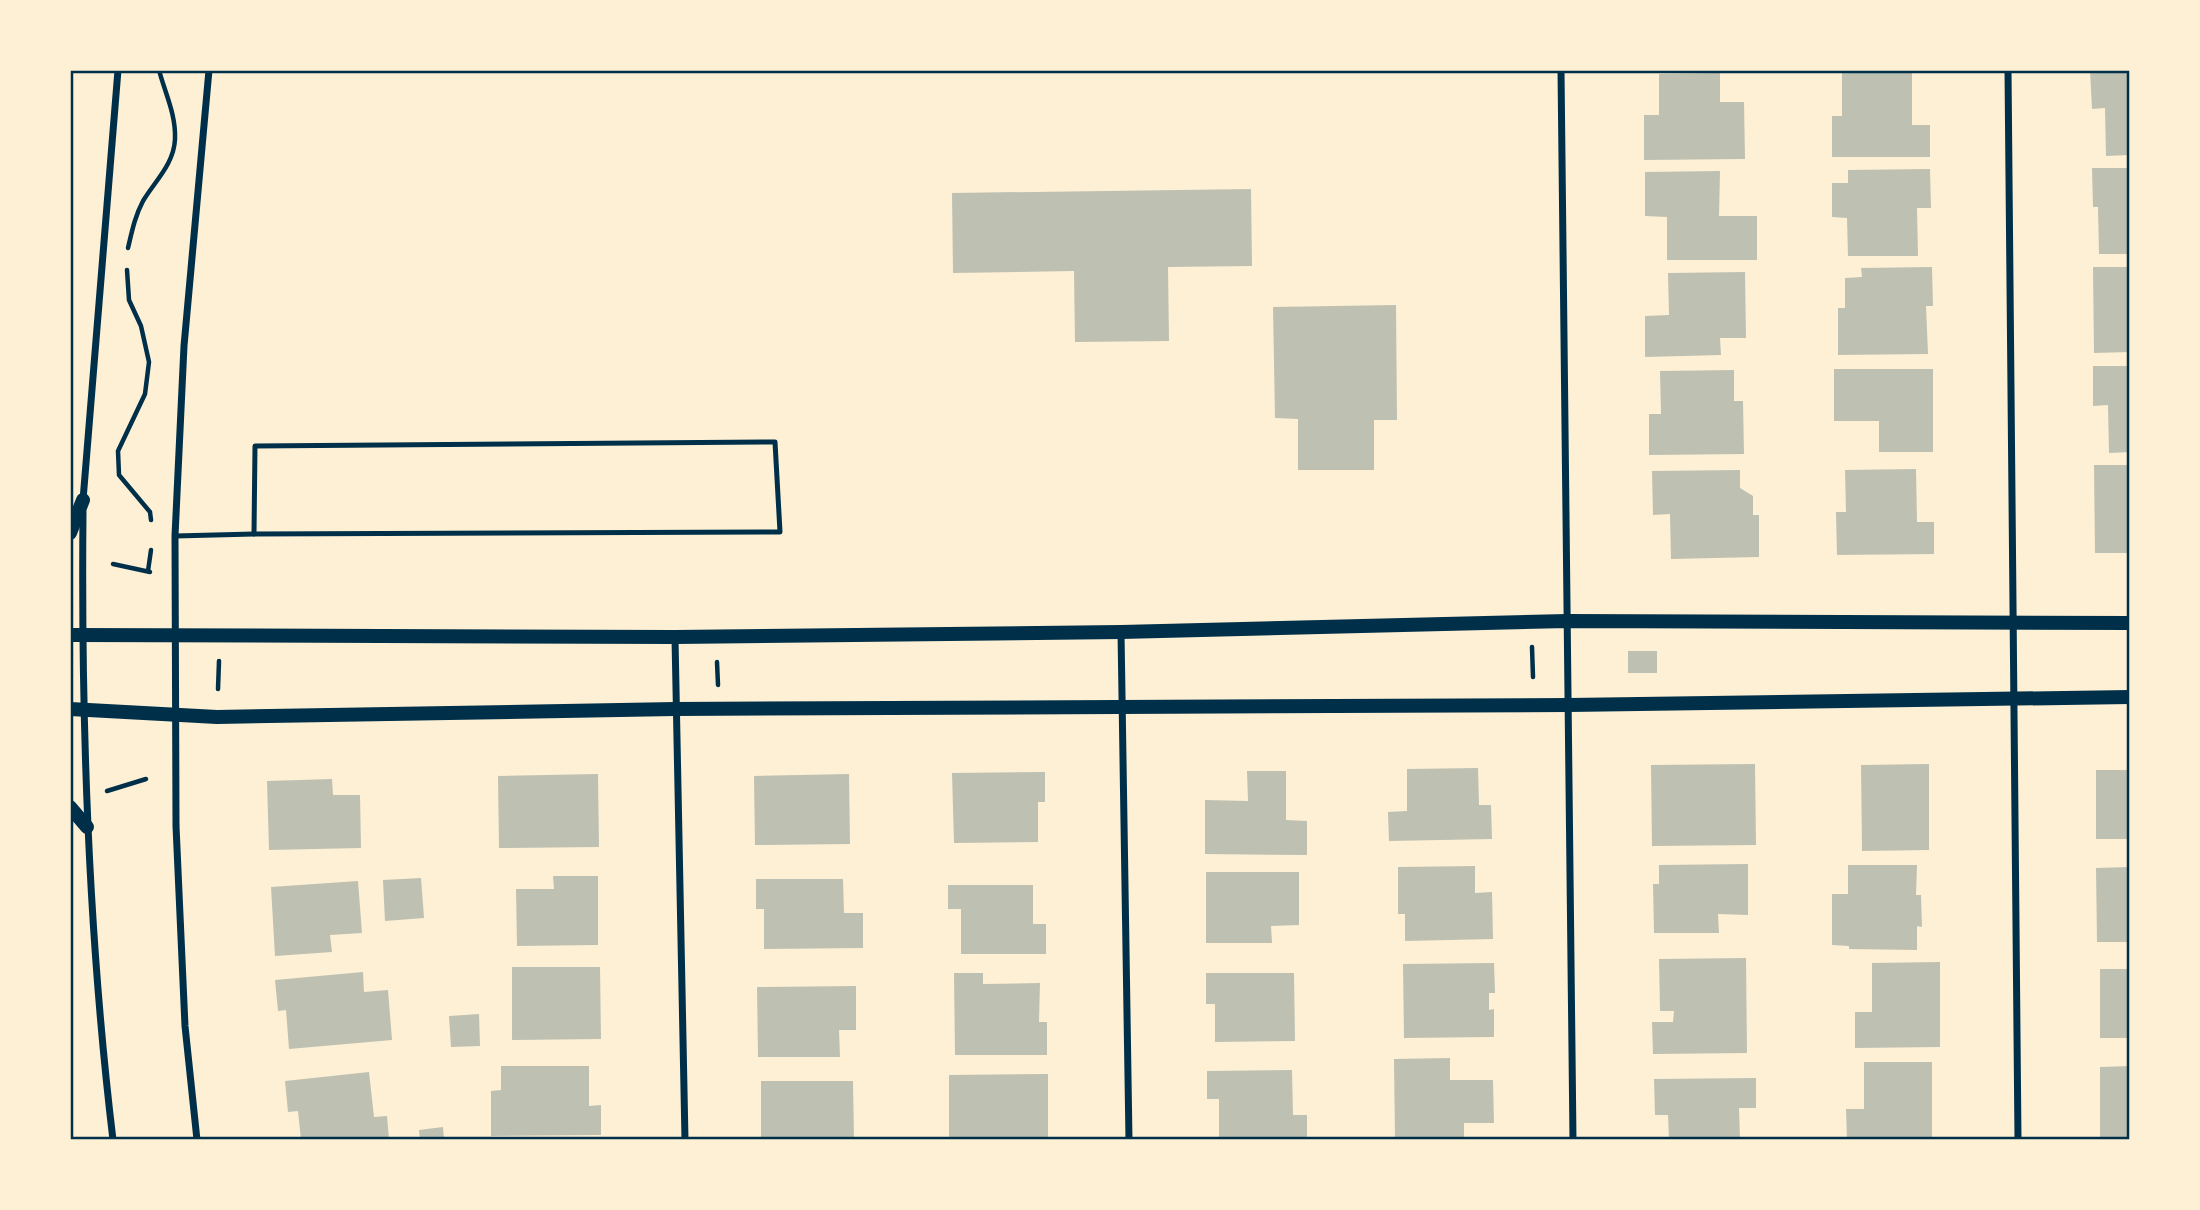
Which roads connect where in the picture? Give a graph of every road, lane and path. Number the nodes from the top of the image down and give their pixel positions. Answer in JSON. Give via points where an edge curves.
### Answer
{"nodes":[{"id":1,"x":118,"y":70,"type":"edge"},
{"id":2,"x":159,"y":70,"type":"edge"},
{"id":3,"x":209,"y":70,"type":"edge"},
{"id":4,"x":1562,"y":70,"type":"edge"},
{"id":5,"x":2008,"y":70,"type":"edge"},
{"id":6,"x":83,"y":500,"type":"junction"},
{"id":7,"x":151,"y":525,"type":"dead end"},
{"id":8,"x":70,"y":533,"type":"edge"},
{"id":9,"x":254,"y":534,"type":"junction"},
{"id":10,"x":175,"y":536,"type":"junction"},
{"id":11,"x":152,"y":538,"type":"dead end"},
{"id":12,"x":113,"y":564,"type":"dead end"},
{"id":13,"x":148,"y":571,"type":"junction"},
{"id":14,"x":161,"y":574,"type":"dead end"},
{"id":15,"x":1567,"y":621,"type":"junction"},
{"id":16,"x":2130,"y":623,"type":"edge"},
{"id":17,"x":2013,"y":624,"type":"junction"},
{"id":18,"x":1121,"y":632,"type":"junction"},
{"id":19,"x":76,"y":636,"type":"edge"},
{"id":20,"x":177,"y":636,"type":"junction"},
{"id":21,"x":675,"y":637,"type":"junction"},
{"id":22,"x":1532,"y":639,"type":"dead end"},
{"id":23,"x":717,"y":651,"type":"dead end"},
{"id":24,"x":219,"y":660,"type":"dead end"},
{"id":25,"x":1533,"y":677,"type":"dead end"},
{"id":26,"x":218,"y":688,"type":"dead end"},
{"id":27,"x":718,"y":688,"type":"dead end"},
{"id":28,"x":2130,"y":696,"type":"edge"},
{"id":29,"x":2014,"y":697,"type":"junction"},
{"id":30,"x":1569,"y":705,"type":"junction"},
{"id":31,"x":1122,"y":707,"type":"junction"},
{"id":32,"x":77,"y":709,"type":"edge"},
{"id":33,"x":675,"y":709,"type":"junction"},
{"id":34,"x":175,"y":715,"type":"junction"},
{"id":35,"x":146,"y":779,"type":"dead end"},
{"id":36,"x":107,"y":791,"type":"dead end"},
{"id":37,"x":70,"y":807,"type":"edge"},
{"id":38,"x":87,"y":827,"type":"junction"},
{"id":39,"x":113,"y":1140,"type":"edge"},
{"id":40,"x":197,"y":1140,"type":"edge"},
{"id":41,"x":685,"y":1140,"type":"edge"},
{"id":42,"x":1129,"y":1140,"type":"edge"},
{"id":43,"x":1573,"y":1140,"type":"edge"},
{"id":44,"x":2018,"y":1140,"type":"edge"}],
"edges":[{"from":1,"to":6,"type":"street"},
{"from":2,"to":7,"type":"path","via":[[172,110],[175,141],[167,169],[133,223],[126,261],[129,300],[149,362],[145,394],[118,451],[119,475],[150,512]]},
{"from":3,"to":10,"type":"street","via":[[184,346]]},
{"from":4,"to":15,"type":"street"},
{"from":5,"to":17,"type":"street"},
{"from":6,"to":8,"type":"main road"},
{"from":6,"to":19,"type":"street"},
{"from":9,"to":9,"type":"lane","via":[[780,532],[775,442],[255,446]]},
{"from":9,"to":10,"type":"lane"},
{"from":10,"to":20,"type":"street"},
{"from":11,"to":13,"type":"path"},
{"from":12,"to":13,"type":"path"},
{"from":13,"to":14,"type":"path"},
{"from":15,"to":17,"type":"main road"},
{"from":15,"to":18,"type":"main road"},
{"from":15,"to":30,"type":"street"},
{"from":16,"to":17,"type":"main road"},
{"from":17,"to":29,"type":"street"},
{"from":18,"to":21,"type":"main road"},
{"from":18,"to":31,"type":"street"},
{"from":19,"to":20,"type":"main road"},
{"from":19,"to":32,"type":"street"},
{"from":20,"to":21,"type":"main road"},
{"from":20,"to":34,"type":"street"},
{"from":21,"to":33,"type":"street"},
{"from":22,"to":25,"type":"path"},
{"from":23,"to":27,"type":"path"},
{"from":24,"to":26,"type":"path"},
{"from":28,"to":29,"type":"main road"},
{"from":29,"to":30,"type":"main road"},
{"from":29,"to":44,"type":"street"},
{"from":30,"to":31,"type":"main road"},
{"from":30,"to":43,"type":"street"},
{"from":31,"to":33,"type":"main road"},
{"from":31,"to":42,"type":"street"},
{"from":32,"to":34,"type":"main road"},
{"from":32,"to":38,"type":"street"},
{"from":33,"to":34,"type":"main road"},
{"from":33,"to":41,"type":"street"},
{"from":34,"to":40,"type":"street","via":[[185,1026]]},
{"from":35,"to":36,"type":"path"},
{"from":37,"to":38,"type":"main road"},
{"from":38,"to":39,"type":"street"}]}
